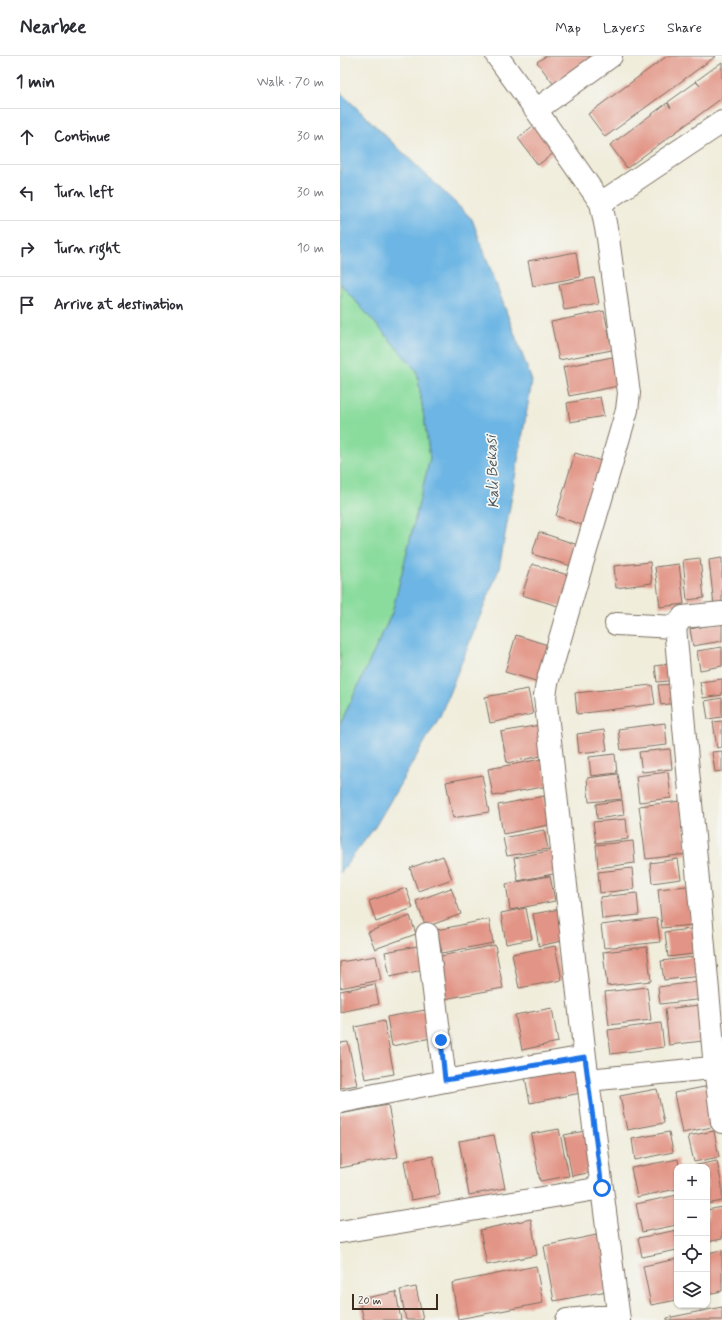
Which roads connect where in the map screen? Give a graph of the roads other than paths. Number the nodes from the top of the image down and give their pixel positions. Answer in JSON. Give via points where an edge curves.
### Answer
{"nodes":[{"id":1,"x":497,"y":56,"type":"edge"},
{"id":2,"x":611,"y":56,"type":"edge"},
{"id":3,"x":536,"y":110,"type":"junction"},
{"id":4,"x":722,"y":122,"type":"edge"},
{"id":5,"x":601,"y":203,"type":"junction"},
{"id":6,"x":722,"y":613,"type":"edge"},
{"id":7,"x":616,"y":624,"type":"dead end"},
{"id":8,"x":674,"y":627,"type":"junction"},
{"id":9,"x":427,"y":934,"type":"dead end"},
{"id":10,"x":585,"y":1057,"type":"junction"},
{"id":11,"x":718,"y":1068,"type":"edge"},
{"id":12,"x":445,"y":1080,"type":"junction"},
{"id":13,"x":588,"y":1080,"type":"junction"},
{"id":14,"x":340,"y":1102,"type":"edge"},
{"id":15,"x":722,"y":1122,"type":"edge"},
{"id":16,"x":602,"y":1188,"type":"junction"},
{"id":17,"x":340,"y":1232,"type":"edge"},
{"id":18,"x":618,"y":1317,"type":"edge"},
{"id":19,"x":567,"y":1320,"type":"edge"}],
"edges":[{"from":1,"to":3,"type":"street"},
{"from":2,"to":3,"type":"street"},
{"from":3,"to":5,"type":"street"},
{"from":4,"to":5,"type":"street"},
{"from":5,"to":10,"type":"street","via":[[608,238],[629,402],[547,683],[546,696]]},
{"from":6,"to":8,"type":"street","via":[[683,617]]},
{"from":7,"to":8,"type":"street"},
{"from":8,"to":11,"type":"street"},
{"from":9,"to":12,"type":"street"},
{"from":10,"to":12,"type":"street"},
{"from":10,"to":13,"type":"street"},
{"from":11,"to":13,"type":"street"},
{"from":11,"to":15,"type":"street"},
{"from":12,"to":14,"type":"street"},
{"from":13,"to":16,"type":"street"},
{"from":16,"to":17,"type":"street"},
{"from":16,"to":18,"type":"street"},
{"from":18,"to":19,"type":"street"}]}
